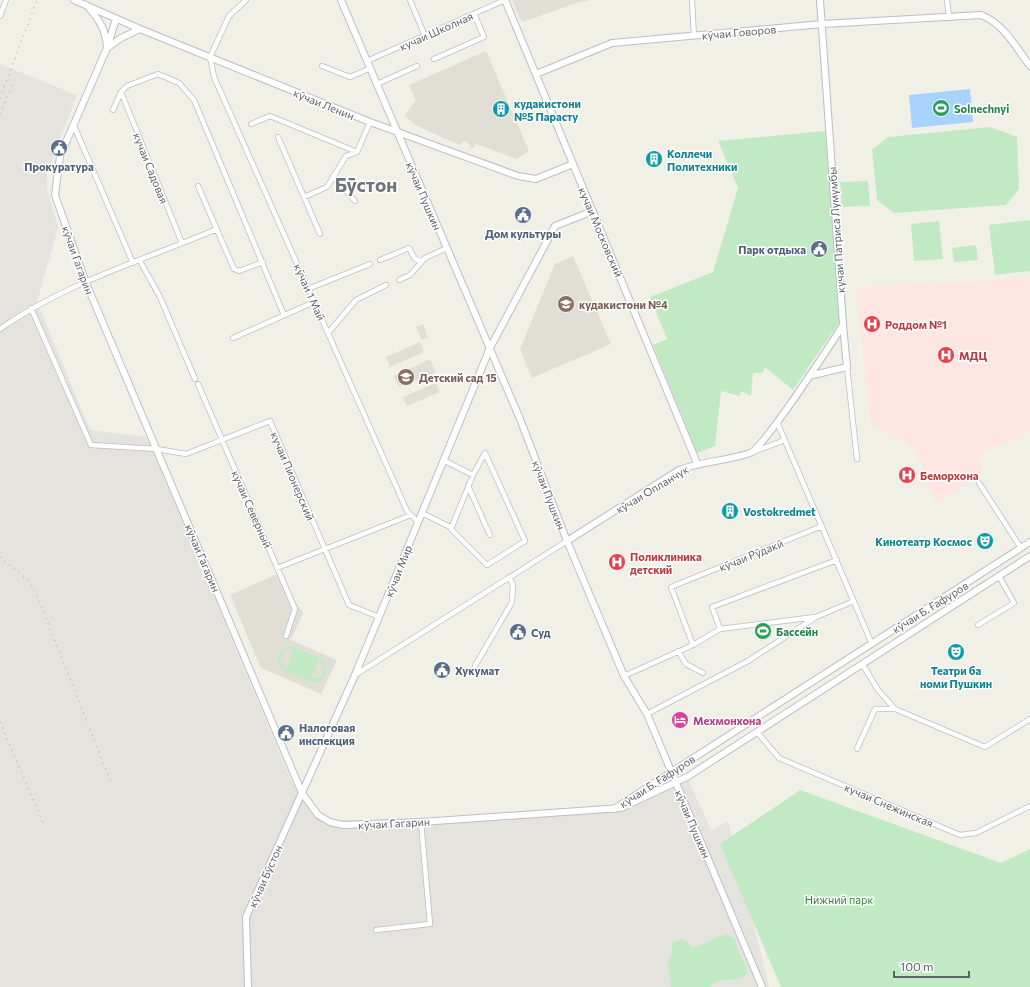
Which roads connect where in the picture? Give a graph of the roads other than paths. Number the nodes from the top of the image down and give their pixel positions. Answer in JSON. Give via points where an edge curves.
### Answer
{"nodes":[{"id":1,"x":6,"y":0,"type":"edge"},
{"id":2,"x":74,"y":0,"type":"edge"},
{"id":3,"x":246,"y":0,"type":"edge"},
{"id":4,"x":341,"y":0,"type":"edge"},
{"id":5,"x":410,"y":0,"type":"edge"},
{"id":6,"x":505,"y":0,"type":"edge"},
{"id":7,"x":692,"y":0,"type":"edge"},
{"id":8,"x":820,"y":0,"type":"edge"},
{"id":9,"x":948,"y":0,"type":"edge"},
{"id":10,"x":88,"y":7,"type":"junction"},
{"id":11,"x":474,"y":14,"type":"junction"},
{"id":12,"x":0,"y":16,"type":"edge"},
{"id":13,"x":949,"y":16,"type":"junction"},
{"id":14,"x":116,"y":18,"type":"junction"},
{"id":15,"x":822,"y":24,"type":"junction"},
{"id":16,"x":140,"y":29,"type":"junction"},
{"id":17,"x":425,"y":36,"type":"junction"},
{"id":18,"x":694,"y":36,"type":"junction"},
{"id":19,"x":107,"y":48,"type":"junction"},
{"id":20,"x":210,"y":57,"type":"junction"},
{"id":21,"x":434,"y":59,"type":"dead end"},
{"id":22,"x":368,"y":61,"type":"junction"},
{"id":23,"x":322,"y":66,"type":"dead end"},
{"id":24,"x":417,"y":66,"type":"dead end"},
{"id":25,"x":1030,"y":66,"type":"edge"},
{"id":26,"x":370,"y":68,"type":"junction"},
{"id":27,"x":536,"y":74,"type":"junction"},
{"id":28,"x":378,"y":84,"type":"junction"},
{"id":29,"x":120,"y":92,"type":"junction"},
{"id":30,"x":112,"y":110,"type":"dead end"},
{"id":31,"x":370,"y":122,"type":"junction"},
{"id":32,"x":251,"y":124,"type":"dead end"},
{"id":33,"x":74,"y":126,"type":"junction"},
{"id":34,"x":399,"y":134,"type":"junction"},
{"id":35,"x":278,"y":137,"type":"dead end"},
{"id":36,"x":357,"y":152,"type":"junction"},
{"id":37,"x":573,"y":164,"type":"junction"},
{"id":38,"x":333,"y":176,"type":"junction"},
{"id":39,"x":198,"y":186,"type":"dead end"},
{"id":40,"x":304,"y":196,"type":"junction"},
{"id":41,"x":355,"y":201,"type":"dead end"},
{"id":42,"x":592,"y":211,"type":"junction"},
{"id":43,"x":217,"y":229,"type":"junction"},
{"id":44,"x":320,"y":234,"type":"dead end"},
{"id":45,"x":182,"y":244,"type":"junction"},
{"id":46,"x":447,"y":248,"type":"junction"},
{"id":47,"x":380,"y":260,"type":"dead end"},
{"id":48,"x":140,"y":261,"type":"junction"},
{"id":49,"x":421,"y":261,"type":"junction"},
{"id":50,"x":263,"y":262,"type":"junction"},
{"id":51,"x":133,"y":263,"type":"junction"},
{"id":52,"x":370,"y":264,"type":"dead end"},
{"id":53,"x":399,"y":280,"type":"dead end"},
{"id":54,"x":86,"y":283,"type":"junction"},
{"id":55,"x":386,"y":284,"type":"dead end"},
{"id":56,"x":308,"y":288,"type":"junction"},
{"id":57,"x":314,"y":302,"type":"junction"},
{"id":58,"x":31,"y":308,"type":"junction"},
{"id":59,"x":284,"y":315,"type":"junction"},
{"id":60,"x":843,"y":325,"type":"junction"},
{"id":61,"x":0,"y":329,"type":"edge"},
{"id":62,"x":328,"y":333,"type":"junction"},
{"id":63,"x":233,"y":338,"type":"dead end"},
{"id":64,"x":490,"y":348,"type":"junction"},
{"id":65,"x":847,"y":367,"type":"junction"},
{"id":66,"x":809,"y":376,"type":"junction"},
{"id":67,"x":777,"y":422,"type":"junction"},
{"id":68,"x":221,"y":440,"type":"junction"},
{"id":69,"x":785,"y":440,"type":"junction"},
{"id":70,"x":157,"y":449,"type":"junction"},
{"id":71,"x":752,"y":453,"type":"junction"},
{"id":72,"x":857,"y":459,"type":"dead end"},
{"id":73,"x":443,"y":460,"type":"junction"},
{"id":74,"x":697,"y":463,"type":"junction"},
{"id":75,"x":473,"y":475,"type":"junction"},
{"id":76,"x":980,"y":483,"type":"dead end"},
{"id":77,"x":468,"y":486,"type":"junction"},
{"id":78,"x":422,"y":513,"type":"junction"},
{"id":79,"x":411,"y":514,"type":"junction"},
{"id":80,"x":418,"y":522,"type":"junction"},
{"id":81,"x":822,"y":526,"type":"junction"},
{"id":82,"x":452,"y":528,"type":"junction"},
{"id":83,"x":490,"y":535,"type":"dead end"},
{"id":84,"x":566,"y":541,"type":"junction"},
{"id":85,"x":1030,"y":542,"type":"edge"},
{"id":86,"x":1021,"y":548,"type":"junction"},
{"id":87,"x":324,"y":550,"type":"junction"},
{"id":88,"x":1030,"y":556,"type":"edge"},
{"id":89,"x":837,"y":560,"type":"junction"},
{"id":90,"x":992,"y":567,"type":"junction"},
{"id":91,"x":277,"y":568,"type":"junction"},
{"id":92,"x":999,"y":576,"type":"junction"},
{"id":93,"x":510,"y":577,"type":"junction"},
{"id":94,"x":854,"y":601,"type":"junction"},
{"id":95,"x":379,"y":617,"type":"junction"},
{"id":96,"x":816,"y":617,"type":"junction"},
{"id":97,"x":978,"y":625,"type":"dead end"},
{"id":98,"x":720,"y":629,"type":"junction"},
{"id":99,"x":286,"y":636,"type":"dead end"},
{"id":100,"x":872,"y":644,"type":"junction"},
{"id":101,"x":693,"y":645,"type":"junction"},
{"id":102,"x":678,"y":651,"type":"junction"},
{"id":103,"x":863,"y":665,"type":"junction"},
{"id":104,"x":475,"y":666,"type":"dead end"},
{"id":105,"x":703,"y":673,"type":"dead end"},
{"id":106,"x":355,"y":675,"type":"junction"},
{"id":107,"x":624,"y":676,"type":"junction"},
{"id":108,"x":895,"y":709,"type":"junction"},
{"id":109,"x":768,"y":710,"type":"junction"},
{"id":110,"x":647,"y":714,"type":"junction"},
{"id":111,"x":1030,"y":718,"type":"edge"},
{"id":112,"x":775,"y":721,"type":"junction"},
{"id":113,"x":757,"y":732,"type":"junction"},
{"id":114,"x":857,"y":749,"type":"dead end"},
{"id":115,"x":671,"y":772,"type":"junction"},
{"id":116,"x":675,"y":782,"type":"junction"},
{"id":117,"x":302,"y":793,"type":"junction"},
{"id":118,"x":1030,"y":806,"type":"edge"},
{"id":119,"x":614,"y":809,"type":"junction"},
{"id":120,"x":421,"y":822,"type":"junction"},
{"id":121,"x":376,"y":930,"type":"dead end"},
{"id":122,"x":248,"y":987,"type":"edge"},
{"id":123,"x":762,"y":987,"type":"edge"}],
"edges":[{"from":1,"to":12,"type":"street"},
{"from":2,"to":10,"type":"street","name":"кӯчаи Ленин"},
{"from":3,"to":20,"type":"street","via":[[229,16]]},
{"from":4,"to":22,"type":"street","name":"кӯчаи Пушкин"},
{"from":5,"to":17,"type":"street"},
{"from":6,"to":11,"type":"street","name":"кучаи Школная"},
{"from":6,"to":27,"type":"street","name":"кучаи Московский"},
{"from":7,"to":18,"type":"street"},
{"from":8,"to":15,"type":"street","name":"кучаи Патриса Лумумбы"},
{"from":9,"to":13,"type":"street"},
{"from":10,"to":14,"type":"street","name":"кӯчаи Ленин"},
{"from":10,"to":19,"type":"street","via":[[106,32]]},
{"from":11,"to":17,"type":"street","name":"кучаи Школная"},
{"from":11,"to":21,"type":"street","via":[[484,37]]},
{"from":13,"to":15,"type":"street","name":"кӯчаи Говоров"},
{"from":13,"to":25,"type":"street","name":"кӯчаи Говоров","via":[[981,15],[990,18],[1001,27]]},
{"from":14,"to":16,"type":"street","name":"кӯчаи Ленин"},
{"from":14,"to":19,"type":"street","name":"кӯчаи Гагарин"},
{"from":15,"to":18,"type":"street","name":"кӯчаи Говоров"},
{"from":15,"to":60,"type":"street","name":"кучаи Патриса Лумумбы"},
{"from":16,"to":19,"type":"street"},
{"from":16,"to":20,"type":"street","name":"кӯчаи Ленин"},
{"from":17,"to":22,"type":"street","name":"кучаи Школная"},
{"from":18,"to":27,"type":"street","name":"кӯчаи Говоров","via":[[612,43]]},
{"from":19,"to":33,"type":"street","name":"кӯчаи Гагарин"},
{"from":20,"to":31,"type":"street","name":"кӯчаи Ленин"},
{"from":20,"to":56,"type":"street","name":"кӯчаи 1 Май","via":[[214,77]]},
{"from":22,"to":26,"type":"street","name":"кӯчаи Пушкин"},
{"from":23,"to":26,"type":"street","via":[[350,76]]},
{"from":24,"to":28,"type":"street"},
{"from":26,"to":28,"type":"street","name":"кӯчаи Пушкин"},
{"from":27,"to":37,"type":"street","name":"кучаи Московский"},
{"from":28,"to":34,"type":"street","name":"кӯчаи Пушкин"},
{"from":29,"to":30,"type":"street"},
{"from":29,"to":45,"type":"street","name":"кучаи Садовая"},
{"from":29,"to":50,"type":"street","via":[[127,86],[158,74],[179,83],[194,100]]},
{"from":31,"to":34,"type":"street","name":"кӯчаи Ленин"},
{"from":31,"to":36,"type":"street"},
{"from":32,"to":36,"type":"street","via":[[270,116]]},
{"from":33,"to":51,"type":"street"},
{"from":33,"to":54,"type":"street","name":"кӯчаи Гагарин","via":[[60,156],[55,195]]},
{"from":34,"to":37,"type":"street","name":"кӯчаи Ленин","via":[[518,176],[536,179]]},
{"from":34,"to":46,"type":"street","name":"кӯчаи Пушкин"},
{"from":35,"to":40,"type":"street"},
{"from":36,"to":38,"type":"street","via":[[346,156]]},
{"from":37,"to":42,"type":"street","name":"кучаи Московский"},
{"from":38,"to":40,"type":"street","via":[[327,187]]},
{"from":38,"to":41,"type":"street"},
{"from":39,"to":43,"type":"street"},
{"from":40,"to":44,"type":"street"},
{"from":42,"to":64,"type":"street","via":[[555,226]]},
{"from":42,"to":74,"type":"street","name":"кучаи Московский"},
{"from":43,"to":45,"type":"street"},
{"from":43,"to":50,"type":"street","via":[[236,271]]},
{"from":45,"to":48,"type":"street"},
{"from":46,"to":49,"type":"street"},
{"from":46,"to":64,"type":"street","name":"кӯчаи Пушкин"},
{"from":47,"to":49,"type":"street","via":[[409,248],[415,259]]},
{"from":48,"to":51,"type":"street"},
{"from":48,"to":68,"type":"street","name":"кӯчаи Северный","via":[[160,297]]},
{"from":49,"to":53,"type":"street","via":[[410,275]]},
{"from":50,"to":59,"type":"street"},
{"from":51,"to":54,"type":"street"},
{"from":52,"to":56,"type":"street"},
{"from":54,"to":58,"type":"street"},
{"from":54,"to":70,"type":"street","name":"кӯчаи Гагарин"},
{"from":55,"to":62,"type":"street","via":[[356,300]]},
{"from":56,"to":57,"type":"street","name":"кӯчаи 1 Май"},
{"from":57,"to":59,"type":"street"},
{"from":57,"to":62,"type":"street","name":"кӯчаи 1 Май"},
{"from":58,"to":61,"type":"street"},
{"from":58,"to":70,"type":"street","name":"кучаи Пионерский","via":[[91,445]]},
{"from":59,"to":63,"type":"street"},
{"from":60,"to":65,"type":"street","name":"кучаи Патриса Лумумбы"},
{"from":60,"to":66,"type":"street"},
{"from":62,"to":79,"type":"street","name":"кӯчаи 1 Май","via":[[407,511]]},
{"from":64,"to":73,"type":"street","name":"кӯчаи Мир"},
{"from":64,"to":84,"type":"street","name":"кӯчаи Пушкин"},
{"from":65,"to":66,"type":"street"},
{"from":65,"to":72,"type":"street","name":"кучаи Патриса Лумумбы"},
{"from":66,"to":67,"type":"street"},
{"from":67,"to":69,"type":"street"},
{"from":67,"to":71,"type":"street"},
{"from":68,"to":70,"type":"street","name":"кучаи Пионерский","via":[[186,454]]},
{"from":68,"to":87,"type":"street","name":"кучаи Пионерский","via":[[270,421]]},
{"from":68,"to":91,"type":"street","name":"кӯчаи Северный"},
{"from":69,"to":71,"type":"street"},
{"from":69,"to":81,"type":"street"},
{"from":70,"to":117,"type":"street","name":"кӯчаи Гагарин"},
{"from":71,"to":74,"type":"street","name":"кӯчаи Опланчук"},
{"from":73,"to":75,"type":"street"},
{"from":73,"to":78,"type":"street","name":"кӯчаи Мир"},
{"from":74,"to":84,"type":"street","name":"кӯчаи Опланчук","via":[[679,470]]},
{"from":75,"to":77,"type":"street"},
{"from":75,"to":82,"type":"street","via":[[486,453],[525,541],[487,565]]},
{"from":76,"to":86,"type":"street"},
{"from":77,"to":82,"type":"street"},
{"from":77,"to":83,"type":"street"},
{"from":78,"to":80,"type":"street","name":"кӯчаи Мир"},
{"from":78,"to":82,"type":"street"},
{"from":79,"to":80,"type":"street","name":"кӯчаи 1 Май"},
{"from":79,"to":87,"type":"street"},
{"from":80,"to":95,"type":"street","name":"кӯчаи Мир"},
{"from":81,"to":89,"type":"street"},
{"from":81,"to":101,"type":"street","name":"кӯчаи Рӯдакӣ","via":[[671,588]]},
{"from":84,"to":93,"type":"street"},
{"from":84,"to":107,"type":"street","name":"кӯчаи Пушкин"},
{"from":85,"to":86,"type":"street","name":"кӯчаи Б. Ғафуров"},
{"from":86,"to":90,"type":"street","name":"кӯчаи Б. Ғафуров"},
{"from":87,"to":91,"type":"street"},
{"from":87,"to":95,"type":"street","name":"кучаи Пионерский","via":[[349,605]]},
{"from":88,"to":92,"type":"street","name":"кӯчаи Б. Ғафуров"},
{"from":89,"to":94,"type":"street"},
{"from":89,"to":98,"type":"street","via":[[712,607]]},
{"from":90,"to":92,"type":"street"},
{"from":90,"to":100,"type":"street","name":"кӯчаи Б. Ғафуров"},
{"from":91,"to":99,"type":"street","name":"кӯчаи Северный","via":[[295,609]]},
{"from":92,"to":97,"type":"street","via":[[1014,603]]},
{"from":92,"to":103,"type":"street","name":"кӯчаи Б. Ғафуров"},
{"from":93,"to":104,"type":"street","via":[[514,589],[512,602]]},
{"from":93,"to":106,"type":"street"},
{"from":94,"to":96,"type":"street"},
{"from":94,"to":100,"type":"street"},
{"from":95,"to":106,"type":"street","name":"кӯчаи Мир"},
{"from":96,"to":98,"type":"street"},
{"from":96,"to":110,"type":"street","via":[[748,661]]},
{"from":98,"to":101,"type":"street"},
{"from":100,"to":109,"type":"street","name":"кӯчаи Б. Ғафуров"},
{"from":101,"to":102,"type":"street"},
{"from":102,"to":105,"type":"street","via":[[686,664]]},
{"from":102,"to":107,"type":"street"},
{"from":103,"to":108,"type":"street","via":[[878,690]]},
{"from":103,"to":112,"type":"street","name":"кӯчаи Б. Ғафуров"},
{"from":106,"to":117,"type":"street","name":"кӯчаи Мир"},
{"from":107,"to":110,"type":"street","name":"кӯчаи Пушкин"},
{"from":108,"to":111,"type":"street","via":[[985,747]]},
{"from":108,"to":114,"type":"street","via":[[875,709]]},
{"from":109,"to":112,"type":"street"},
{"from":109,"to":115,"type":"street","name":"кӯчаи Б. Ғафуров"},
{"from":110,"to":115,"type":"street","name":"кӯчаи Пушкин"},
{"from":112,"to":113,"type":"street","name":"кӯчаи Б. Ғафуров"},
{"from":113,"to":116,"type":"street","name":"кӯчаи Б. Ғафуров"},
{"from":113,"to":118,"type":"street","name":"кучаи Снежинская","via":[[779,758],[960,835],[976,833]]},
{"from":115,"to":116,"type":"street","name":"кӯчаи Пушкин"},
{"from":115,"to":119,"type":"street","name":"кӯчаи Б. Ғафуров"},
{"from":116,"to":119,"type":"street","name":"кӯчаи Б. Ғафуров"},
{"from":116,"to":123,"type":"street","name":"кӯчаи Пушкин"},
{"from":117,"to":120,"type":"street","name":"кӯчаи Гагарин","via":[[318,815],[330,822],[343,825]]},
{"from":117,"to":122,"type":"street","name":"кӯчаи Бӯстон","via":[[246,917]]},
{"from":119,"to":120,"type":"street","name":"кӯчаи Гагарин"},
{"from":120,"to":121,"type":"street","via":[[430,924]]}]}
